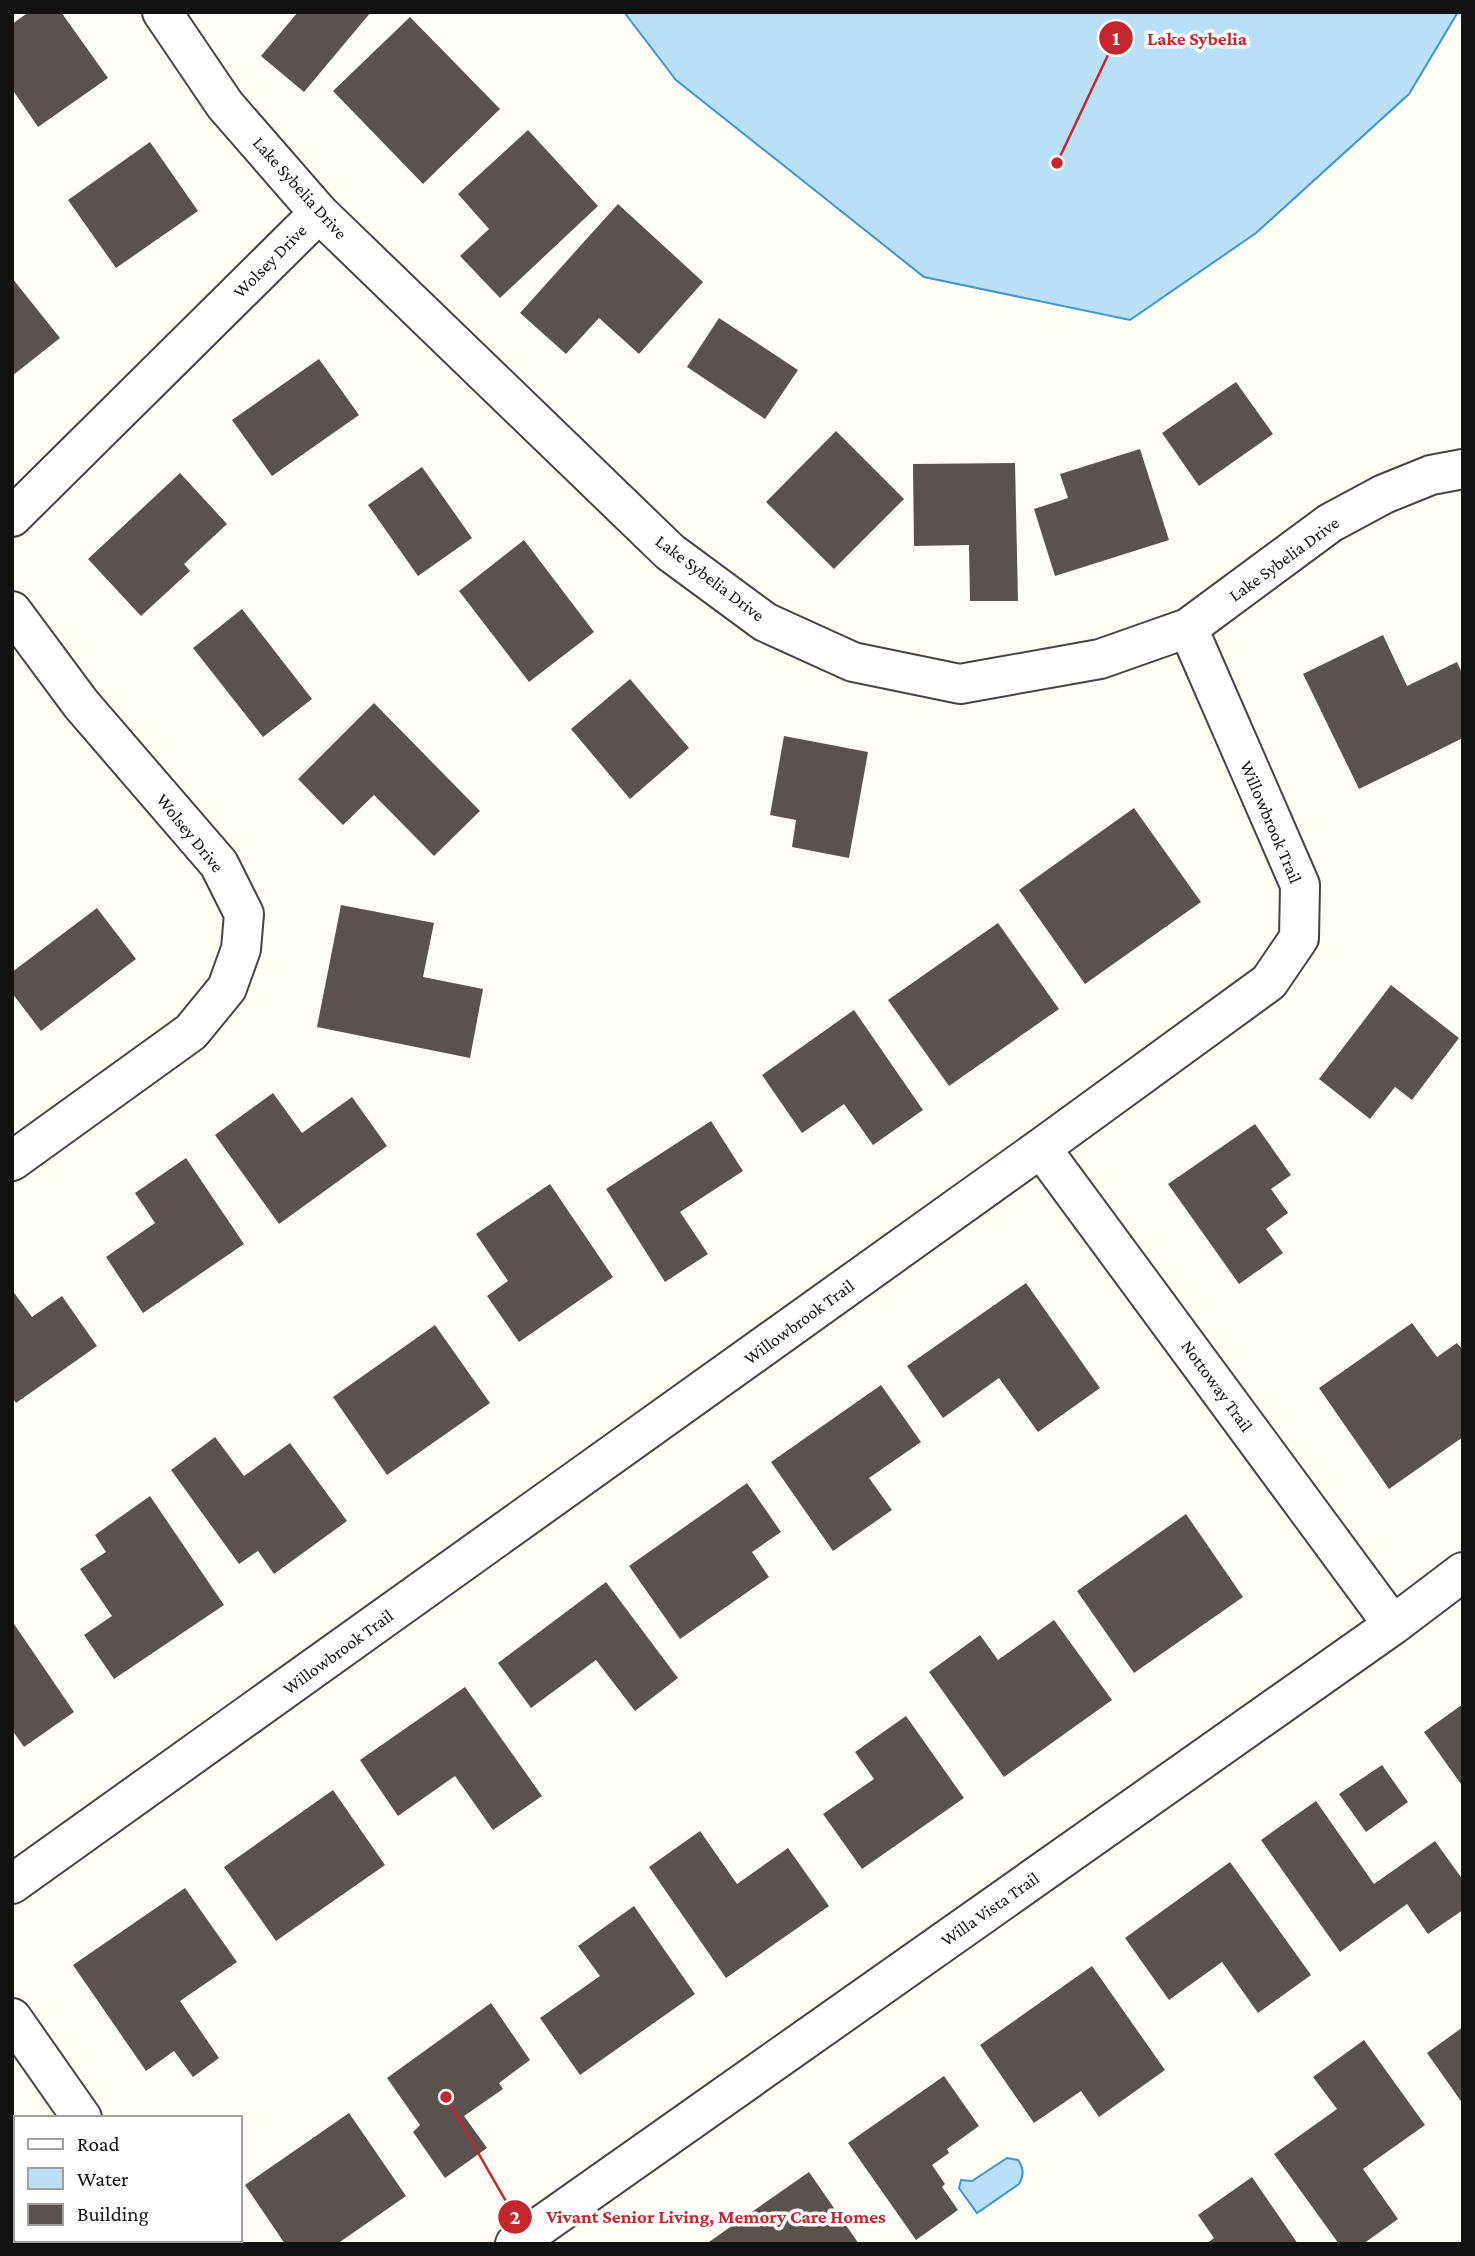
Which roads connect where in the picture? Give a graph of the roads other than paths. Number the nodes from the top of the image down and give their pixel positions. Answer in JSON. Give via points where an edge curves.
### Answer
{"nodes":[{"id":1,"x":162,"y":12,"type":"edge"},
{"id":2,"x":319,"y":213,"type":"junction"},
{"id":3,"x":1463,"y":469,"type":"edge"},
{"id":4,"x":12,"y":517,"type":"edge"},
{"id":5,"x":12,"y":611,"type":"edge"},
{"id":6,"x":1188,"y":628,"type":"junction"},
{"id":7,"x":1041,"y":1148,"type":"junction"},
{"id":8,"x":12,"y":1161,"type":"edge"},
{"id":9,"x":1463,"y":1572,"type":"edge"},
{"id":10,"x":1393,"y":1625,"type":"junction"},
{"id":11,"x":12,"y":1884,"type":"edge"},
{"id":12,"x":12,"y":2018,"type":"edge"},
{"id":13,"x":81,"y":2116,"type":"edge"},
{"id":14,"x":515,"y":2244,"type":"edge"}],
"edges":[{"from":1,"to":2,"type":"street","name":"Lake Sybelia Drive","via":[[225,105]]},
{"from":2,"to":4,"type":"street","name":"Wolsey Drive"},
{"from":2,"to":6,"type":"street","name":"Lake Sybelia Drive","via":[[670,552],[765,622],[853,662],[960,684],[1100,659]]},
{"from":3,"to":6,"type":"street","name":"Lake Sybelia Drive","via":[[1432,475],[1384,494],[1330,523]]},
{"from":5,"to":8,"type":"street","name":"Wolsey Drive","via":[[81,704],[219,864],[244,914],[242,949],[228,988],[191,1032]]},
{"from":6,"to":7,"type":"street","name":"Willowbrook Trail","via":[[1300,885],[1299,938],[1269,982]]},
{"from":7,"to":10,"type":"street","name":"Nottoway Trail"},
{"from":7,"to":11,"type":"street","name":"Willowbrook Trail"},
{"from":9,"to":10,"type":"street","name":"Willa Vista Trail"},
{"from":10,"to":14,"type":"street","name":"Willa Vista Trail"},
{"from":12,"to":13,"type":"street"}]}
